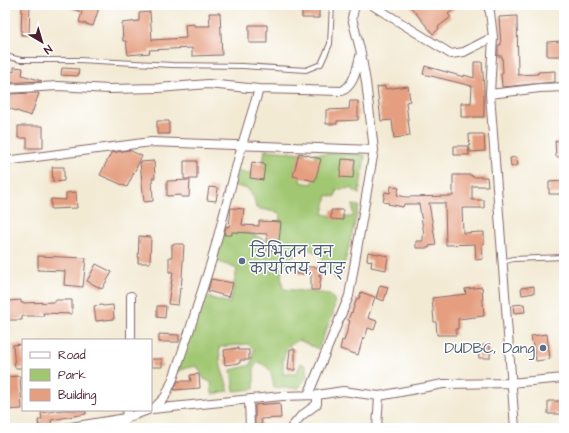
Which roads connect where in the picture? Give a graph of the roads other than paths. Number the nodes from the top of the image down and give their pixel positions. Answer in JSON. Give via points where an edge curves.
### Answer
{"nodes":[{"id":1,"x":332,"y":5,"type":"edge"},
{"id":2,"x":355,"y":5,"type":"edge"},
{"id":3,"x":372,"y":5,"type":"edge"},
{"id":4,"x":490,"y":7,"type":"edge"},
{"id":5,"x":493,"y":37,"type":"junction"},
{"id":6,"x":361,"y":53,"type":"junction"},
{"id":7,"x":5,"y":56,"type":"edge"},
{"id":8,"x":564,"y":87,"type":"edge"},
{"id":9,"x":5,"y":89,"type":"edge"},
{"id":10,"x":260,"y":89,"type":"junction"},
{"id":11,"x":490,"y":94,"type":"junction"},
{"id":12,"x":242,"y":146,"type":"junction"},
{"id":13,"x":374,"y":150,"type":"junction"},
{"id":14,"x":5,"y":161,"type":"edge"},
{"id":15,"x":564,"y":257,"type":"edge"},
{"id":16,"x":502,"y":262,"type":"junction"},
{"id":17,"x":131,"y":296,"type":"dead end"},
{"id":18,"x":131,"y":339,"type":"edge"},
{"id":19,"x":564,"y":378,"type":"edge"},
{"id":20,"x":510,"y":383,"type":"junction"},
{"id":21,"x":308,"y":395,"type":"junction"},
{"id":22,"x":317,"y":395,"type":"junction"},
{"id":23,"x":379,"y":396,"type":"junction"},
{"id":24,"x":249,"y":400,"type":"junction"},
{"id":25,"x":152,"y":408,"type":"edge"},
{"id":26,"x":152,"y":409,"type":"edge"},
{"id":27,"x":141,"y":411,"type":"edge"},
{"id":28,"x":126,"y":414,"type":"edge"},
{"id":29,"x":65,"y":428,"type":"edge"},
{"id":30,"x":115,"y":428,"type":"edge"},
{"id":31,"x":250,"y":428,"type":"edge"},
{"id":32,"x":292,"y":428,"type":"edge"},
{"id":33,"x":377,"y":428,"type":"edge"},
{"id":34,"x":514,"y":428,"type":"edge"}],
"edges":[{"from":1,"to":7,"type":"lane","via":[[330,44],[321,64],[306,70],[79,60],[21,60]]},
{"from":2,"to":6,"type":"street","via":[[352,18]]},
{"from":3,"to":5,"type":"street","via":[[451,54],[464,52]]},
{"from":4,"to":5,"type":"street"},
{"from":5,"to":11,"type":"street"},
{"from":6,"to":10,"type":"street","via":[[352,84],[348,88],[314,91]]},
{"from":6,"to":13,"type":"street"},
{"from":8,"to":11,"type":"street"},
{"from":9,"to":10,"type":"street","via":[[58,86],[159,88],[208,84]]},
{"from":10,"to":12,"type":"street"},
{"from":11,"to":16,"type":"street"},
{"from":12,"to":13,"type":"street"},
{"from":12,"to":14,"type":"street","via":[[151,142]]},
{"from":12,"to":25,"type":"street","via":[[212,259],[173,379],[165,397]]},
{"from":13,"to":21,"type":"street","via":[[349,296]]},
{"from":15,"to":16,"type":"lane","via":[[513,259]]},
{"from":16,"to":20,"type":"street"},
{"from":17,"to":18,"type":"street"},
{"from":19,"to":20,"type":"street"},
{"from":20,"to":23,"type":"street","via":[[443,384]]},
{"from":20,"to":34,"type":"street"},
{"from":21,"to":22,"type":"street"},
{"from":21,"to":24,"type":"street"},
{"from":22,"to":23,"type":"street","via":[[343,391]]},
{"from":22,"to":32,"type":"street","via":[[318,404],[301,416]]},
{"from":23,"to":33,"type":"street"},
{"from":24,"to":26,"type":"street"},
{"from":24,"to":31,"type":"street"},
{"from":27,"to":28,"type":"street"},
{"from":28,"to":29,"type":"street"},
{"from":28,"to":30,"type":"street"}]}
